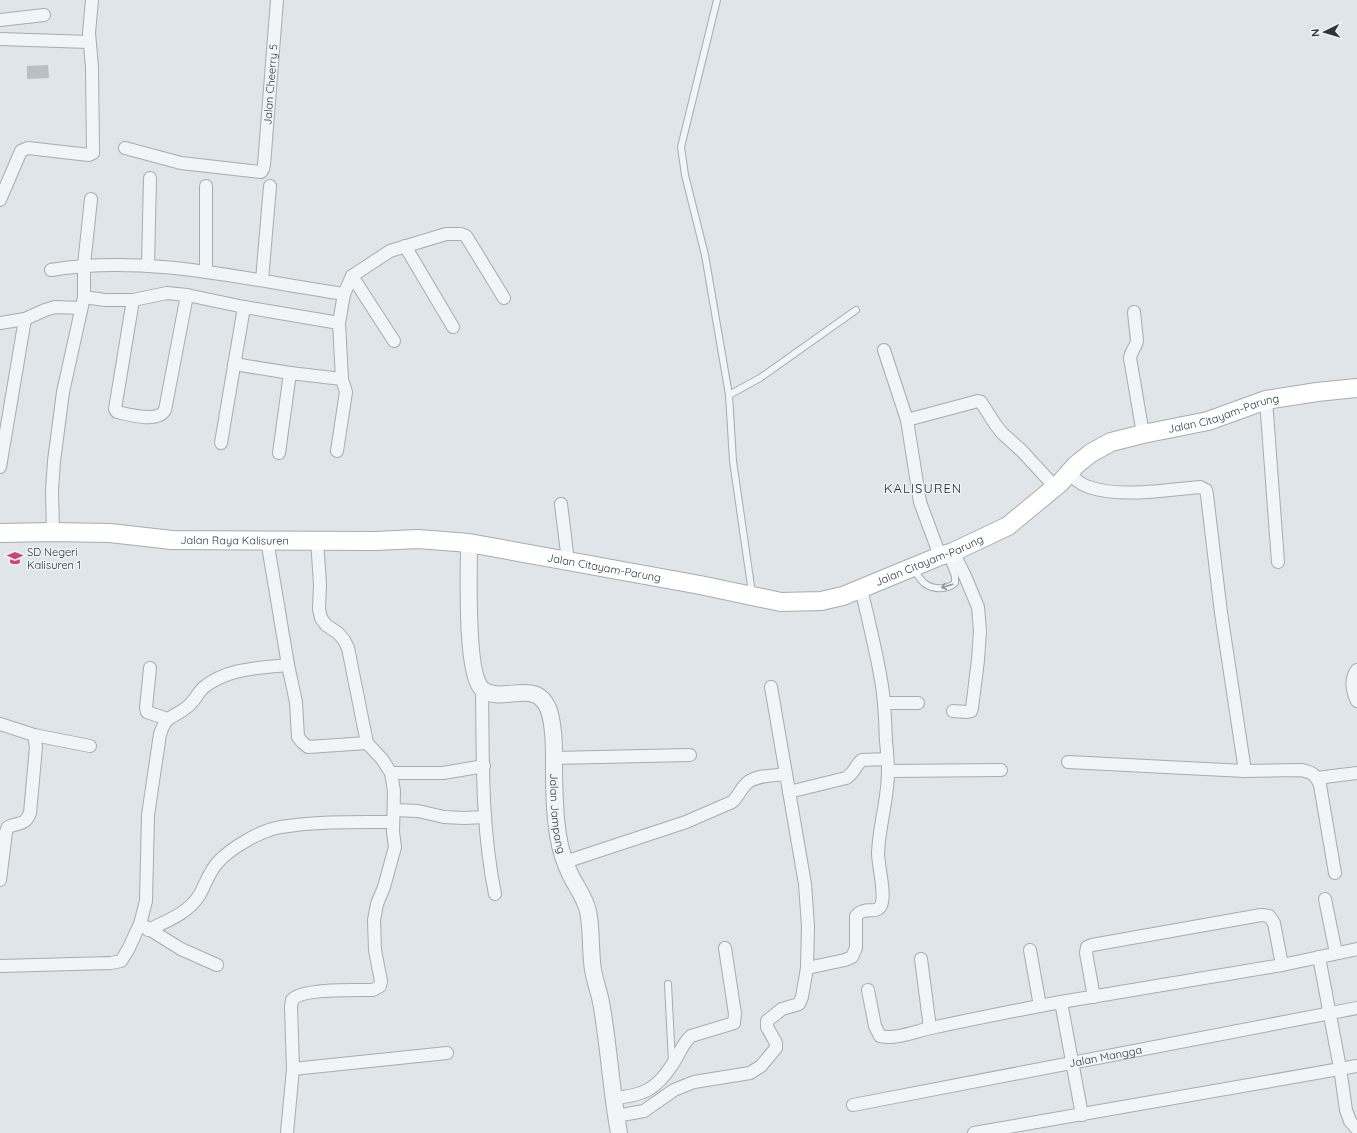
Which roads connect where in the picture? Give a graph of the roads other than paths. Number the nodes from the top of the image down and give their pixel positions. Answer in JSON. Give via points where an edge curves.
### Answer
{"nodes":[{"id":1,"x":92,"y":0,"type":"edge"},
{"id":2,"x":277,"y":0,"type":"edge"},
{"id":3,"x":717,"y":0,"type":"edge"},
{"id":4,"x":44,"y":14,"type":"dead end"},
{"id":5,"x":0,"y":20,"type":"edge"},
{"id":6,"x":0,"y":39,"type":"edge"},
{"id":7,"x":89,"y":42,"type":"junction"},
{"id":8,"x":125,"y":148,"type":"dead end"},
{"id":9,"x":150,"y":178,"type":"dead end"},
{"id":10,"x":206,"y":186,"type":"dead end"},
{"id":11,"x":270,"y":186,"type":"dead end"},
{"id":12,"x":91,"y":199,"type":"dead end"},
{"id":13,"x":0,"y":200,"type":"edge"},
{"id":14,"x":405,"y":246,"type":"junction"},
{"id":15,"x":84,"y":265,"type":"junction"},
{"id":16,"x":148,"y":266,"type":"junction"},
{"id":17,"x":51,"y":270,"type":"dead end"},
{"id":18,"x":206,"y":272,"type":"junction"},
{"id":19,"x":352,"y":276,"type":"junction"},
{"id":20,"x":262,"y":280,"type":"junction"},
{"id":21,"x":344,"y":294,"type":"junction"},
{"id":22,"x":187,"y":295,"type":"junction"},
{"id":23,"x":504,"y":298,"type":"dead end"},
{"id":24,"x":134,"y":300,"type":"junction"},
{"id":25,"x":82,"y":302,"type":"junction"},
{"id":26,"x":244,"y":307,"type":"junction"},
{"id":27,"x":856,"y":310,"type":"dead end"},
{"id":28,"x":1134,"y":312,"type":"dead end"},
{"id":29,"x":25,"y":319,"type":"junction"},
{"id":30,"x":0,"y":323,"type":"edge"},
{"id":31,"x":339,"y":323,"type":"junction"},
{"id":32,"x":453,"y":327,"type":"dead end"},
{"id":33,"x":394,"y":341,"type":"dead end"},
{"id":34,"x":884,"y":350,"type":"dead end"},
{"id":35,"x":234,"y":364,"type":"junction"},
{"id":36,"x":290,"y":373,"type":"junction"},
{"id":37,"x":342,"y":378,"type":"junction"},
{"id":38,"x":1357,"y":388,"type":"edge"},
{"id":39,"x":728,"y":395,"type":"junction"},
{"id":40,"x":1266,"y":400,"type":"junction"},
{"id":41,"x":907,"y":420,"type":"junction"},
{"id":42,"x":1143,"y":434,"type":"junction"},
{"id":43,"x":221,"y":443,"type":"dead end"},
{"id":44,"x":337,"y":451,"type":"dead end"},
{"id":45,"x":279,"y":453,"type":"dead end"},
{"id":46,"x":0,"y":467,"type":"edge"},
{"id":47,"x":1069,"y":474,"type":"junction"},
{"id":48,"x":1055,"y":487,"type":"junction"},
{"id":49,"x":561,"y":504,"type":"dead end"},
{"id":50,"x":53,"y":532,"type":"junction"},
{"id":51,"x":0,"y":533,"type":"edge"},
{"id":52,"x":267,"y":540,"type":"junction"},
{"id":53,"x":317,"y":540,"type":"junction"},
{"id":54,"x":470,"y":543,"type":"junction"},
{"id":55,"x":947,"y":554,"type":"junction"},
{"id":56,"x":568,"y":562,"type":"junction"},
{"id":57,"x":1278,"y":562,"type":"dead end"},
{"id":58,"x":913,"y":567,"type":"junction"},
{"id":59,"x":861,"y":588,"type":"junction"},
{"id":60,"x":752,"y":597,"type":"junction"},
{"id":61,"x":288,"y":665,"type":"junction"},
{"id":62,"x":150,"y":668,"type":"dead end"},
{"id":63,"x":1357,"y":670,"type":"edge"},
{"id":64,"x":771,"y":687,"type":"dead end"},
{"id":65,"x":482,"y":688,"type":"junction"},
{"id":66,"x":1357,"y":701,"type":"edge"},
{"id":67,"x":884,"y":703,"type":"junction"},
{"id":68,"x":918,"y":703,"type":"dead end"},
{"id":69,"x":953,"y":712,"type":"dead end"},
{"id":70,"x":167,"y":719,"type":"junction"},
{"id":71,"x":0,"y":724,"type":"edge"},
{"id":72,"x":34,"y":735,"type":"junction"},
{"id":73,"x":368,"y":742,"type":"junction"},
{"id":74,"x":90,"y":746,"type":"dead end"},
{"id":75,"x":690,"y":755,"type":"dead end"},
{"id":76,"x":554,"y":758,"type":"junction"},
{"id":77,"x":887,"y":759,"type":"junction"},
{"id":78,"x":1068,"y":762,"type":"dead end"},
{"id":79,"x":484,"y":766,"type":"junction"},
{"id":80,"x":1001,"y":770,"type":"dead end"},
{"id":81,"x":888,"y":771,"type":"junction"},
{"id":82,"x":1245,"y":771,"type":"junction"},
{"id":83,"x":391,"y":773,"type":"junction"},
{"id":84,"x":1357,"y":773,"type":"edge"},
{"id":85,"x":786,"y":774,"type":"junction"},
{"id":86,"x":1317,"y":778,"type":"junction"},
{"id":87,"x":790,"y":792,"type":"junction"},
{"id":88,"x":393,"y":816,"type":"junction"},
{"id":89,"x":485,"y":817,"type":"junction"},
{"id":90,"x":565,"y":862,"type":"junction"},
{"id":91,"x":1335,"y":873,"type":"dead end"},
{"id":92,"x":0,"y":880,"type":"edge"},
{"id":93,"x":495,"y":894,"type":"dead end"},
{"id":94,"x":1325,"y":898,"type":"dead end"},
{"id":95,"x":144,"y":927,"type":"junction"},
{"id":96,"x":725,"y":948,"type":"dead end"},
{"id":97,"x":1030,"y":950,"type":"dead end"},
{"id":98,"x":1357,"y":950,"type":"edge"},
{"id":99,"x":1336,"y":953,"type":"junction"},
{"id":100,"x":1319,"y":957,"type":"junction"},
{"id":101,"x":921,"y":959,"type":"dead end"},
{"id":102,"x":217,"y":965,"type":"dead end"},
{"id":103,"x":1282,"y":965,"type":"junction"},
{"id":104,"x":0,"y":966,"type":"edge"},
{"id":105,"x":807,"y":968,"type":"junction"},
{"id":106,"x":668,"y":984,"type":"dead end"},
{"id":107,"x":868,"y":990,"type":"dead end"},
{"id":108,"x":1094,"y":997,"type":"junction"},
{"id":109,"x":1061,"y":1002,"type":"junction"},
{"id":110,"x":1040,"y":1006,"type":"junction"},
{"id":111,"x":1357,"y":1008,"type":"edge"},
{"id":112,"x":1330,"y":1013,"type":"junction"},
{"id":113,"x":930,"y":1028,"type":"junction"},
{"id":114,"x":447,"y":1053,"type":"dead end"},
{"id":115,"x":1072,"y":1063,"type":"junction"},
{"id":116,"x":672,"y":1065,"type":"junction"},
{"id":117,"x":1357,"y":1066,"type":"edge"},
{"id":118,"x":1340,"y":1068,"type":"junction"},
{"id":119,"x":293,"y":1069,"type":"junction"},
{"id":120,"x":613,"y":1098,"type":"junction"},
{"id":121,"x":853,"y":1105,"type":"dead end"},
{"id":122,"x":1082,"y":1115,"type":"junction"},
{"id":123,"x":616,"y":1116,"type":"junction"},
{"id":124,"x":1032,"y":1128,"type":"edge"},
{"id":125,"x":1357,"y":1130,"type":"edge"},
{"id":126,"x":287,"y":1133,"type":"edge"},
{"id":127,"x":619,"y":1133,"type":"edge"},
{"id":128,"x":974,"y":1133,"type":"edge"}],
"edges":[{"from":1,"to":7,"type":"street"},
{"from":2,"to":8,"type":"street","name":"Jalan Cheerry 5","via":[[261,172],[181,163]]},
{"from":3,"to":39,"type":"lane","via":[[681,147],[685,175],[706,255]]},
{"from":4,"to":5,"type":"street"},
{"from":6,"to":7,"type":"street"},
{"from":7,"to":13,"type":"street","via":[[92,67],[92,154],[24,149]]},
{"from":9,"to":16,"type":"street"},
{"from":10,"to":18,"type":"street"},
{"from":11,"to":20,"type":"street"},
{"from":12,"to":15,"type":"street"},
{"from":14,"to":19,"type":"street","via":[[390,251]]},
{"from":14,"to":23,"type":"street","via":[[446,234],[466,236]]},
{"from":14,"to":32,"type":"street"},
{"from":15,"to":16,"type":"street"},
{"from":15,"to":17,"type":"street"},
{"from":15,"to":25,"type":"street"},
{"from":16,"to":18,"type":"street"},
{"from":18,"to":20,"type":"street"},
{"from":19,"to":21,"type":"street"},
{"from":19,"to":33,"type":"street"},
{"from":20,"to":21,"type":"street"},
{"from":21,"to":31,"type":"street"},
{"from":22,"to":24,"type":"street","via":[[167,294]]},
{"from":22,"to":24,"type":"street","via":[[165,410],[158,417],[125,414],[115,409]]},
{"from":22,"to":26,"type":"street"},
{"from":24,"to":25,"type":"street"},
{"from":25,"to":29,"type":"street","via":[[45,310]]},
{"from":25,"to":50,"type":"street","via":[[63,392],[54,461]]},
{"from":26,"to":31,"type":"street"},
{"from":26,"to":35,"type":"street"},
{"from":27,"to":39,"type":"lane","via":[[760,378]]},
{"from":28,"to":42,"type":"street","via":[[1137,341],[1130,358]]},
{"from":29,"to":30,"type":"street"},
{"from":29,"to":46,"type":"street"},
{"from":31,"to":37,"type":"street"},
{"from":34,"to":41,"type":"street"},
{"from":35,"to":36,"type":"street"},
{"from":35,"to":43,"type":"street"},
{"from":36,"to":37,"type":"street"},
{"from":36,"to":45,"type":"street"},
{"from":37,"to":44,"type":"street","via":[[346,392]]},
{"from":38,"to":40,"type":"main road","name":"Jalan Citayam-Parung"},
{"from":39,"to":60,"type":"lane","via":[[733,461]]},
{"from":40,"to":42,"type":"main road","name":"Jalan Citayam-Parung","via":[[1208,421]]},
{"from":40,"to":57,"type":"street"},
{"from":41,"to":48,"type":"street","via":[[981,402],[994,424]]},
{"from":41,"to":55,"type":"street","via":[[920,502]]},
{"from":42,"to":47,"type":"main road","name":"Jalan Citayam-Parung","via":[[1098,448],[1076,465]]},
{"from":47,"to":48,"type":"main road","name":"Jalan Citayam-Parung"},
{"from":47,"to":82,"type":"street","via":[[1088,487],[1115,492],[1200,487],[1206,490],[1221,613]]},
{"from":48,"to":55,"type":"main road","name":"Jalan Citayam-Parung","via":[[1008,526]]},
{"from":49,"to":56,"type":"street"},
{"from":50,"to":51,"type":"main road","name":"Jalan Raya Kalisuren"},
{"from":50,"to":52,"type":"main road","name":"Jalan Raya Kalisuren","via":[[110,533],[172,540]]},
{"from":52,"to":53,"type":"main road","name":"Jalan Raya Kalisuren"},
{"from":52,"to":61,"type":"street"},
{"from":53,"to":54,"type":"main road","name":"Jalan Raya Kalisuren","via":[[418,539]]},
{"from":53,"to":73,"type":"street","via":[[321,618],[338,633],[348,648]]},
{"from":54,"to":56,"type":"main road","name":"Jalan Citayam-Parung"},
{"from":54,"to":65,"type":"street","via":[[469,623],[473,663]]},
{"from":55,"to":58,"type":"main road","name":"Jalan Citayam-Parung"},
{"from":55,"to":58,"type":"lane","one_way":true,"via":[[955,576],[955,583],[951,586],[933,588],[924,583]]},
{"from":55,"to":69,"type":"street","via":[[965,576],[978,607],[980,630],[971,711]]},
{"from":56,"to":60,"type":"main road","name":"Jalan Citayam-Parung","via":[[700,585]]},
{"from":58,"to":59,"type":"main road","name":"Jalan Citayam-Parung"},
{"from":59,"to":60,"type":"main road","name":"Jalan Citayam-Parung","via":[[843,596],[821,601],[781,602]]},
{"from":59,"to":67,"type":"street"},
{"from":61,"to":70,"type":"street","via":[[246,669],[228,675],[208,685],[186,708]]},
{"from":61,"to":73,"type":"street","via":[[296,702],[298,737],[302,742],[308,747]]},
{"from":62,"to":70,"type":"street","via":[[146,708],[148,712]]},
{"from":63,"to":66,"type":"street","via":[[1352,681]]},
{"from":64,"to":85,"type":"street"},
{"from":65,"to":76,"type":"street","name":"Jalan Jampang","via":[[494,694],[531,694],[543,699],[552,726]]},
{"from":65,"to":79,"type":"street"},
{"from":67,"to":68,"type":"street"},
{"from":67,"to":77,"type":"street"},
{"from":70,"to":95,"type":"street","via":[[160,734],[148,815]]},
{"from":71,"to":72,"type":"street"},
{"from":72,"to":74,"type":"street"},
{"from":72,"to":92,"type":"street","via":[[30,813],[24,823],[8,827]]},
{"from":73,"to":83,"type":"street"},
{"from":75,"to":76,"type":"street"},
{"from":76,"to":90,"type":"street","name":"Jalan Jampang","via":[[558,836]]},
{"from":77,"to":81,"type":"street"},
{"from":77,"to":87,"type":"street","via":[[862,760],[853,774],[846,778]]},
{"from":78,"to":82,"type":"street"},
{"from":79,"to":83,"type":"street","via":[[443,773]]},
{"from":79,"to":89,"type":"street"},
{"from":80,"to":81,"type":"street"},
{"from":81,"to":105,"type":"street","via":[[878,846],[882,891],[880,906],[876,910],[862,911],[856,916],[856,948],[852,957]]},
{"from":82,"to":86,"type":"street","via":[[1301,770],[1310,772]]},
{"from":83,"to":88,"type":"street","via":[[394,791]]},
{"from":84,"to":86,"type":"street"},
{"from":85,"to":87,"type":"street"},
{"from":85,"to":90,"type":"street","via":[[751,780],[732,802],[686,822]]},
{"from":86,"to":91,"type":"street"},
{"from":87,"to":105,"type":"street","via":[[806,898]]},
{"from":88,"to":89,"type":"street","via":[[418,811],[444,817]]},
{"from":88,"to":95,"type":"street","via":[[279,827],[252,837],[218,861],[207,877],[199,896],[188,908],[177,916]]},
{"from":88,"to":119,"type":"street","via":[[395,847],[374,920],[380,986],[373,990],[311,992],[294,997],[291,1007]]},
{"from":89,"to":93,"type":"street"},
{"from":90,"to":120,"type":"street","name":"Jalan Jampang","via":[[588,912],[593,970],[601,1003]]},
{"from":94,"to":99,"type":"street"},
{"from":95,"to":102,"type":"street"},
{"from":95,"to":104,"type":"street","via":[[118,962]]},
{"from":96,"to":116,"type":"street","via":[[735,1021],[691,1036],[685,1041]]},
{"from":97,"to":110,"type":"street"},
{"from":98,"to":99,"type":"street"},
{"from":99,"to":100,"type":"street"},
{"from":100,"to":103,"type":"street"},
{"from":100,"to":112,"type":"street"},
{"from":101,"to":113,"type":"street"},
{"from":103,"to":108,"type":"street"},
{"from":103,"to":108,"type":"street","via":[[1274,923],[1269,916],[1210,923],[1087,948]]},
{"from":105,"to":123,"type":"street","via":[[799,1004],[782,1009],[767,1021],[776,1048],[761,1066],[750,1073],[694,1082],[674,1090],[644,1111]]},
{"from":106,"to":116,"type":"lane"},
{"from":107,"to":113,"type":"street","via":[[875,1026],[880,1036],[895,1036]]},
{"from":108,"to":109,"type":"street"},
{"from":109,"to":110,"type":"street"},
{"from":109,"to":115,"type":"street"},
{"from":110,"to":113,"type":"street"},
{"from":111,"to":112,"type":"street","name":"Jalan Mangga"},
{"from":112,"to":115,"type":"street","name":"Jalan Mangga"},
{"from":112,"to":118,"type":"street"},
{"from":114,"to":119,"type":"street"},
{"from":115,"to":121,"type":"street","name":"Jalan Mangga"},
{"from":115,"to":122,"type":"street"},
{"from":116,"to":120,"type":"street","via":[[655,1086],[641,1094]]},
{"from":117,"to":118,"type":"street"},
{"from":118,"to":122,"type":"street"},
{"from":118,"to":125,"type":"street","via":[[1346,1110]]},
{"from":119,"to":126,"type":"street"},
{"from":120,"to":123,"type":"street","name":"Jalan Jampang"},
{"from":122,"to":124,"type":"street"},
{"from":123,"to":127,"type":"street","name":"Jalan Jampang"},
{"from":124,"to":128,"type":"street"}]}
